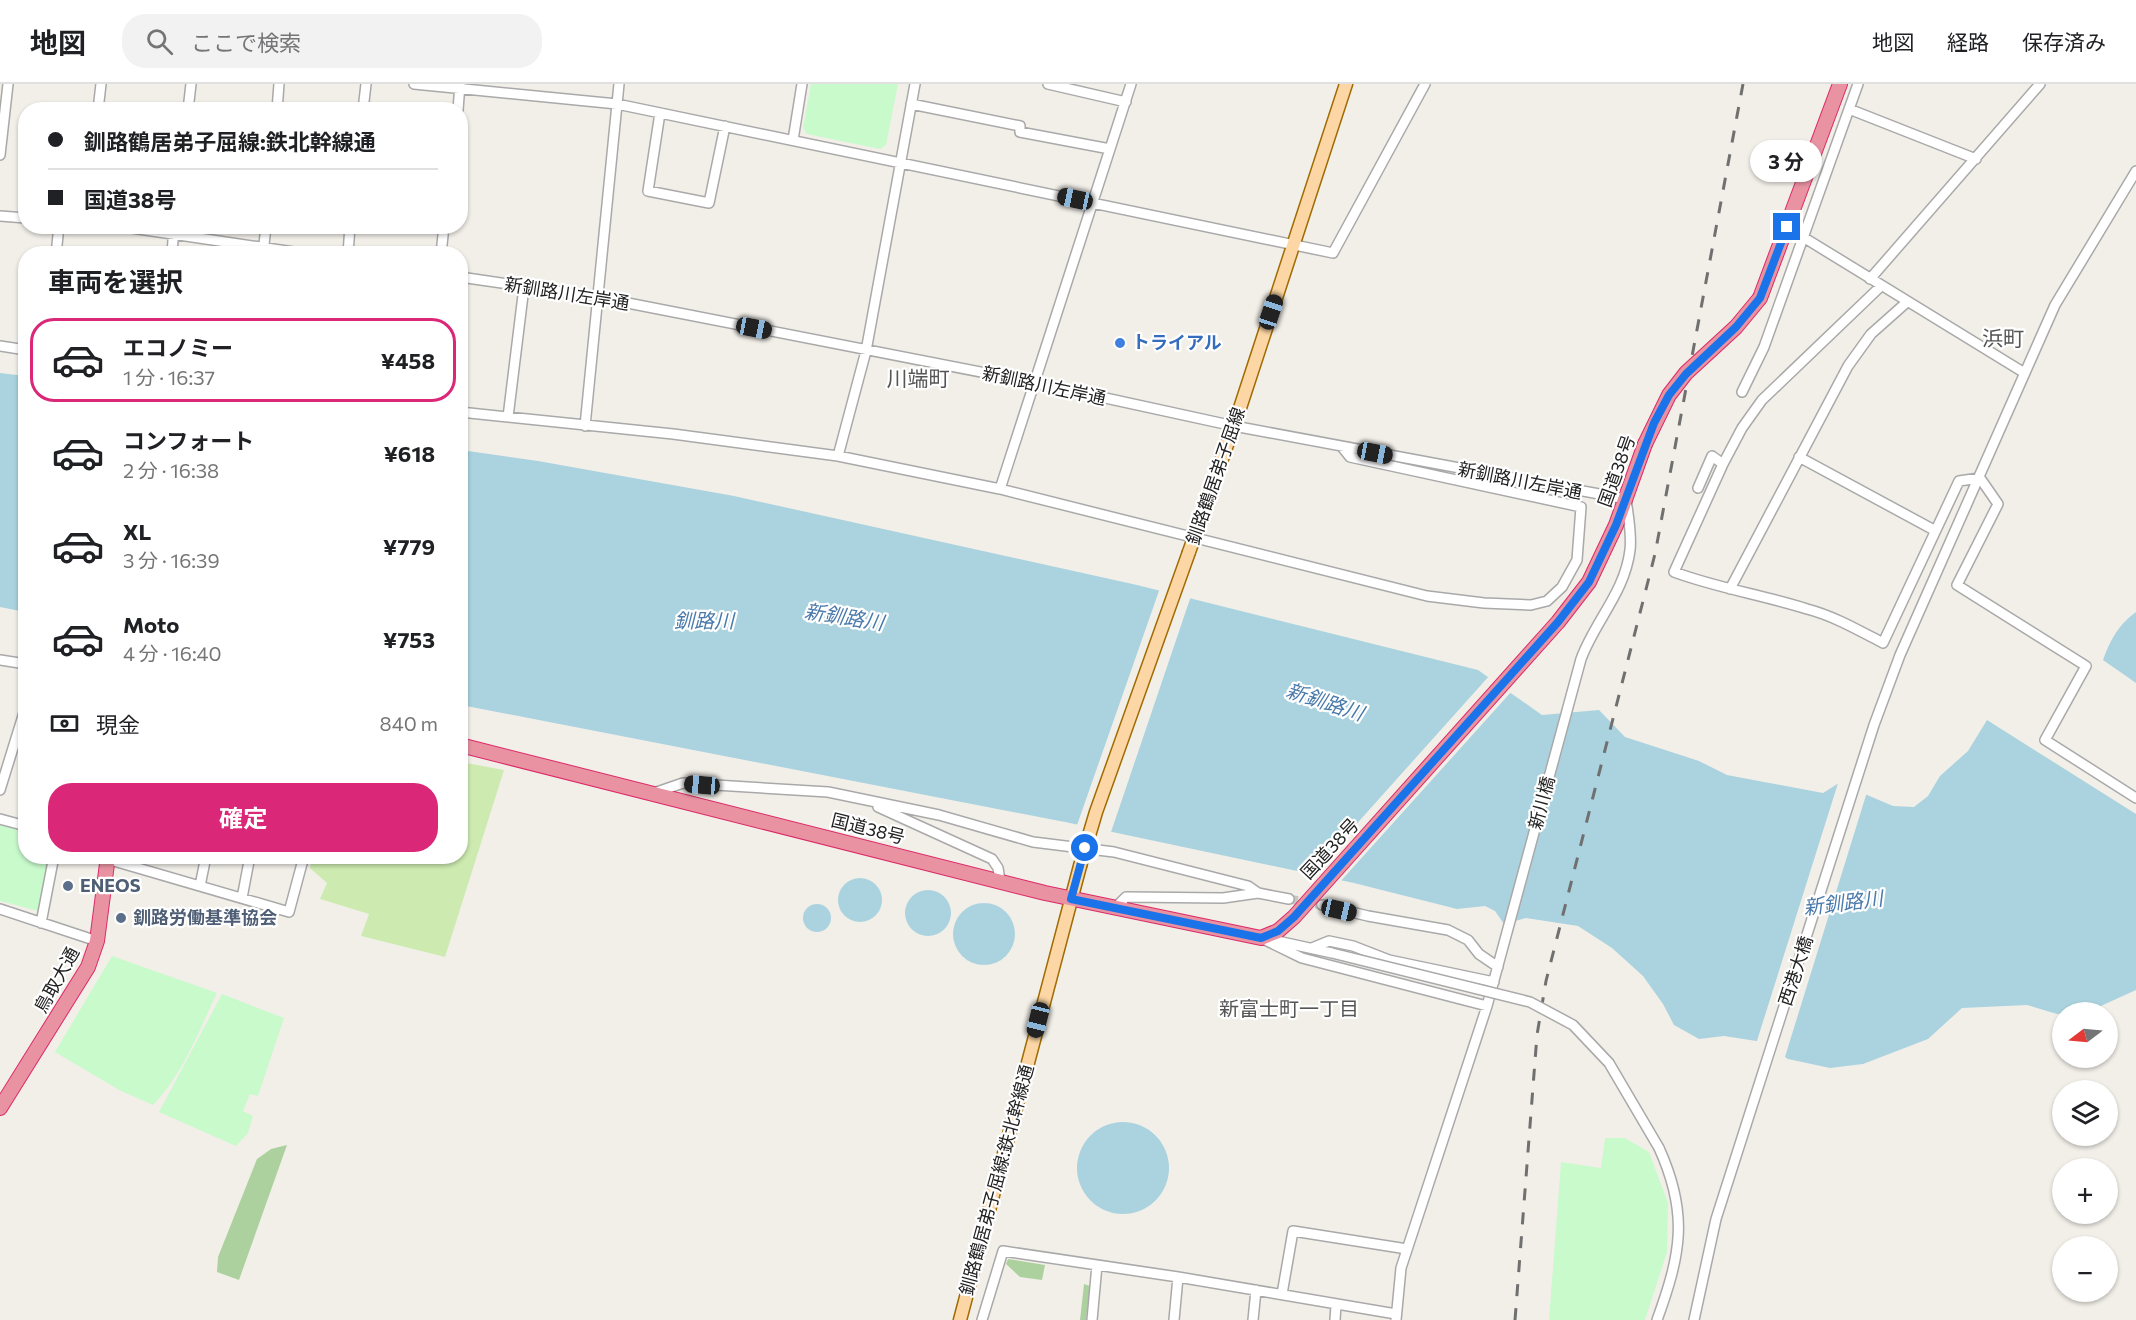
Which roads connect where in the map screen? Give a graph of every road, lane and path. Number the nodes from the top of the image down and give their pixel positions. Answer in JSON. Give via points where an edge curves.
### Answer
{"nodes":[{"id":1,"x":8,"y":84,"type":"edge"},
{"id":2,"x":101,"y":84,"type":"edge"},
{"id":3,"x":191,"y":84,"type":"edge"},
{"id":4,"x":279,"y":84,"type":"edge"},
{"id":5,"x":366,"y":84,"type":"edge"},
{"id":6,"x":414,"y":84,"type":"edge"},
{"id":7,"x":620,"y":84,"type":"edge"},
{"id":8,"x":802,"y":84,"type":"edge"},
{"id":9,"x":915,"y":84,"type":"edge"},
{"id":10,"x":1048,"y":84,"type":"edge"},
{"id":11,"x":1131,"y":84,"type":"edge"},
{"id":12,"x":1346,"y":84,"type":"edge"},
{"id":13,"x":1425,"y":84,"type":"edge"},
{"id":14,"x":1840,"y":84,"type":"edge"},
{"id":15,"x":1858,"y":84,"type":"edge"},
{"id":16,"x":2040,"y":84,"type":"edge"},
{"id":17,"x":460,"y":86,"type":"edge"},
{"id":18,"x":99,"y":102,"type":"edge"},
{"id":19,"x":189,"y":102,"type":"edge"},
{"id":20,"x":278,"y":102,"type":"edge"},
{"id":21,"x":364,"y":102,"type":"edge"},
{"id":22,"x":459,"y":102,"type":"edge"},
{"id":23,"x":1126,"y":102,"type":"junction"},
{"id":24,"x":617,"y":104,"type":"junction"},
{"id":25,"x":911,"y":104,"type":"junction"},
{"id":26,"x":1849,"y":109,"type":"junction"},
{"id":27,"x":660,"y":113,"type":"junction"},
{"id":28,"x":725,"y":126,"type":"junction"},
{"id":29,"x":793,"y":140,"type":"junction"},
{"id":30,"x":1110,"y":149,"type":"junction"},
{"id":31,"x":0,"y":155,"type":"edge"},
{"id":32,"x":1976,"y":159,"type":"junction"},
{"id":33,"x":899,"y":163,"type":"junction"},
{"id":34,"x":2136,"y":171,"type":"edge"},
{"id":35,"x":1092,"y":203,"type":"junction"},
{"id":36,"x":0,"y":216,"type":"edge"},
{"id":37,"x":18,"y":217,"type":"edge"},
{"id":38,"x":192,"y":234,"type":"edge"},
{"id":39,"x":1803,"y":237,"type":"junction"},
{"id":40,"x":1293,"y":243,"type":"junction"},
{"id":41,"x":245,"y":246,"type":"edge"},
{"id":42,"x":468,"y":278,"type":"edge"},
{"id":43,"x":1870,"y":279,"type":"junction"},
{"id":44,"x":1881,"y":286,"type":"junction"},
{"id":45,"x":524,"y":287,"type":"junction"},
{"id":46,"x":597,"y":297,"type":"junction"},
{"id":47,"x":1907,"y":302,"type":"junction"},
{"id":48,"x":0,"y":346,"type":"edge"},
{"id":49,"x":18,"y":349,"type":"edge"},
{"id":50,"x":866,"y":351,"type":"junction"},
{"id":51,"x":2023,"y":372,"type":"junction"},
{"id":52,"x":1032,"y":382,"type":"junction"},
{"id":53,"x":1742,"y":392,"type":"dead end"},
{"id":54,"x":468,"y":413,"type":"edge"},
{"id":55,"x":508,"y":417,"type":"junction"},
{"id":56,"x":585,"y":426,"type":"junction"},
{"id":57,"x":1234,"y":426,"type":"junction"},
{"id":58,"x":1342,"y":447,"type":"junction"},
{"id":59,"x":838,"y":456,"type":"junction"},
{"id":60,"x":1799,"y":457,"type":"junction"},
{"id":61,"x":1723,"y":464,"type":"junction"},
{"id":62,"x":1980,"y":477,"type":"junction"},
{"id":63,"x":1698,"y":488,"type":"dead end"},
{"id":64,"x":1000,"y":489,"type":"junction"},
{"id":65,"x":1626,"y":499,"type":"junction"},
{"id":66,"x":1934,"y":530,"type":"junction"},
{"id":67,"x":1195,"y":536,"type":"junction"},
{"id":68,"x":1730,"y":589,"type":"junction"},
{"id":69,"x":0,"y":660,"type":"edge"},
{"id":70,"x":18,"y":663,"type":"edge"},
{"id":71,"x":18,"y":732,"type":"edge"},
{"id":72,"x":468,"y":747,"type":"edge"},
{"id":73,"x":0,"y":790,"type":"edge"},
{"id":74,"x":654,"y":793,"type":"junction"},
{"id":75,"x":2136,"y":798,"type":"edge"},
{"id":76,"x":862,"y":800,"type":"junction"},
{"id":77,"x":0,"y":819,"type":"edge"},
{"id":78,"x":18,"y":824,"type":"edge"},
{"id":79,"x":52,"y":864,"type":"edge"},
{"id":80,"x":107,"y":864,"type":"edge"},
{"id":81,"x":128,"y":864,"type":"edge"},
{"id":82,"x":204,"y":864,"type":"edge"},
{"id":83,"x":248,"y":864,"type":"edge"},
{"id":84,"x":302,"y":864,"type":"edge"},
{"id":85,"x":1080,"y":866,"type":"joint"},
{"id":86,"x":1000,"y":882,"type":"junction"},
{"id":87,"x":200,"y":886,"type":"junction"},
{"id":88,"x":1258,"y":893,"type":"junction"},
{"id":89,"x":242,"y":898,"type":"junction"},
{"id":90,"x":1071,"y":899,"type":"junction"},
{"id":91,"x":1289,"y":899,"type":"tunnel mouth"},
{"id":92,"x":1322,"y":905,"type":"tunnel mouth"},
{"id":93,"x":1116,"y":907,"type":"junction"},
{"id":94,"x":0,"y":909,"type":"edge"},
{"id":95,"x":41,"y":923,"type":"junction"},
{"id":96,"x":1261,"y":938,"type":"junction"},
{"id":97,"x":97,"y":941,"type":"junction"},
{"id":98,"x":1312,"y":948,"type":"junction"},
{"id":99,"x":1498,"y":967,"type":"junction"},
{"id":100,"x":1494,"y":982,"type":"junction"},
{"id":101,"x":1487,"y":1006,"type":"junction"},
{"id":102,"x":0,"y":1108,"type":"edge"},
{"id":103,"x":1407,"y":1250,"type":"junction"},
{"id":104,"x":1097,"y":1265,"type":"junction"},
{"id":105,"x":1178,"y":1277,"type":"junction"},
{"id":106,"x":1256,"y":1290,"type":"junction"},
{"id":107,"x":1282,"y":1294,"type":"junction"},
{"id":108,"x":1336,"y":1305,"type":"junction"},
{"id":109,"x":1396,"y":1317,"type":"edge"},
{"id":110,"x":960,"y":1320,"type":"edge"},
{"id":111,"x":982,"y":1320,"type":"edge"},
{"id":112,"x":1092,"y":1320,"type":"edge"},
{"id":113,"x":1174,"y":1320,"type":"edge"},
{"id":114,"x":1253,"y":1320,"type":"edge"},
{"id":115,"x":1335,"y":1320,"type":"edge"},
{"id":116,"x":1657,"y":1320,"type":"edge"},
{"id":117,"x":1694,"y":1320,"type":"edge"}],
"edges":[{"from":1,"to":31,"type":"street"},
{"from":2,"to":18,"type":"street"},
{"from":3,"to":19,"type":"street"},
{"from":4,"to":20,"type":"street"},
{"from":5,"to":21,"type":"street"},
{"from":6,"to":17,"type":"street"},
{"from":7,"to":24,"type":"street"},
{"from":8,"to":29,"type":"street"},
{"from":9,"to":25,"type":"street"},
{"from":10,"to":23,"type":"street"},
{"from":11,"to":23,"type":"street"},
{"from":12,"to":40,"type":"main road","name":"釧路鶴居弟子屈線"},
{"from":13,"to":40,"type":"street","via":[[1333,253]]},
{"from":14,"to":65,"type":"highway","name":"国道38号","bridge":true,"via":[[1760,298],[1669,395]]},
{"from":15,"to":26,"type":"street"},
{"from":16,"to":32,"type":"street"},
{"from":17,"to":22,"type":"street"},
{"from":17,"to":24,"type":"street"},
{"from":23,"to":30,"type":"street"},
{"from":24,"to":27,"type":"street"},
{"from":24,"to":46,"type":"street"},
{"from":25,"to":30,"type":"street","via":[[1020,126],[1020,132]]},
{"from":25,"to":33,"type":"street"},
{"from":26,"to":32,"type":"street"},
{"from":26,"to":39,"type":"street"},
{"from":27,"to":28,"type":"street"},
{"from":27,"to":28,"type":"street","via":[[648,191],[709,203]]},
{"from":28,"to":29,"type":"street"},
{"from":29,"to":33,"type":"street"},
{"from":30,"to":35,"type":"street"},
{"from":32,"to":43,"type":"street"},
{"from":33,"to":35,"type":"street"},
{"from":33,"to":50,"type":"street"},
{"from":34,"to":51,"type":"street","name":"西港大橋","via":[[2055,305]]},
{"from":35,"to":40,"type":"street"},
{"from":35,"to":52,"type":"street"},
{"from":36,"to":37,"type":"street"},
{"from":38,"to":41,"type":"street"},
{"from":39,"to":43,"type":"street"},
{"from":39,"to":53,"type":"street","via":[[1764,346]]},
{"from":40,"to":57,"type":"main road","name":"釧路鶴居弟子屈線"},
{"from":42,"to":45,"type":"street","name":"新釧路川左岸通"},
{"from":43,"to":44,"type":"street"},
{"from":44,"to":47,"type":"street"},
{"from":44,"to":61,"type":"street","via":[[1762,400]]},
{"from":45,"to":46,"type":"street","name":"新釧路川左岸通"},
{"from":45,"to":55,"type":"street"},
{"from":46,"to":50,"type":"street","name":"新釧路川左岸通"},
{"from":46,"to":56,"type":"street"},
{"from":47,"to":51,"type":"street"},
{"from":47,"to":60,"type":"street","via":[[1858,351]]},
{"from":48,"to":49,"type":"street"},
{"from":50,"to":52,"type":"street","name":"新釧路川左岸通"},
{"from":50,"to":59,"type":"street"},
{"from":51,"to":62,"type":"street","name":"西港大橋"},
{"from":52,"to":57,"type":"street","name":"新釧路川左岸通"},
{"from":52,"to":64,"type":"street"},
{"from":54,"to":55,"type":"street"},
{"from":55,"to":56,"type":"street"},
{"from":56,"to":59,"type":"street"},
{"from":57,"to":58,"type":"street","name":"新釧路川左岸通"},
{"from":57,"to":67,"type":"main road","name":"釧路鶴居弟子屈線"},
{"from":58,"to":65,"type":"street","name":"新釧路川左岸通"},
{"from":58,"to":67,"type":"street","via":[[1350,457],[1372,463],[1581,507],[1577,560],[1562,587],[1547,601],[1515,605],[1426,596]]},
{"from":59,"to":64,"type":"street"},
{"from":60,"to":66,"type":"street"},
{"from":60,"to":68,"type":"street"},
{"from":61,"to":63,"type":"street","via":[[1712,456]]},
{"from":61,"to":68,"type":"street","via":[[1674,572]]},
{"from":62,"to":66,"type":"street","via":[[1959,482]]},
{"from":62,"to":75,"type":"street","via":[[1998,504],[1957,585],[2086,666],[2045,740]]},
{"from":62,"to":117,"type":"street","name":"西港大橋","via":[[1900,655],[1874,725],[1716,1219]]},
{"from":64,"to":67,"type":"street"},
{"from":65,"to":96,"type":"highway","name":"国道38号","via":[[1589,582],[1547,633],[1309,898],[1278,931]]},
{"from":65,"to":99,"type":"street","name":"新川橋","via":[[1630,548],[1626,573],[1581,659]]},
{"from":66,"to":68,"type":"street","via":[[1882,643],[1849,624],[1809,609]]},
{"from":67,"to":85,"type":"main road","name":"釧路鶴居弟子屈線","bridge":true},
{"from":69,"to":70,"type":"street"},
{"from":71,"to":73,"type":"street"},
{"from":72,"to":74,"type":"highway","name":"国道38号"},
{"from":74,"to":76,"type":"street","via":[[683,783],[828,792]]},
{"from":74,"to":86,"type":"highway","name":"国道38号"},
{"from":76,"to":86,"type":"street","via":[[992,860]]},
{"from":76,"to":88,"type":"street","via":[[939,815],[1033,842],[1114,852],[1248,886]]},
{"from":77,"to":78,"type":"street"},
{"from":79,"to":95,"type":"street"},
{"from":80,"to":97,"type":"highway","name":"鳥取大通"},
{"from":81,"to":87,"type":"street"},
{"from":82,"to":87,"type":"street"},
{"from":83,"to":89,"type":"street"},
{"from":84,"to":89,"type":"street","via":[[289,912]]},
{"from":85,"to":90,"type":"main road","name":"釧路鶴居弟子屈線:鉄北幹線通"},
{"from":86,"to":90,"type":"highway","name":"国道38号"},
{"from":87,"to":89,"type":"street"},
{"from":88,"to":91,"type":"street"},
{"from":88,"to":93,"type":"street","via":[[1223,898],[1126,897]]},
{"from":90,"to":93,"type":"highway","name":"国道38号"},
{"from":90,"to":110,"type":"main road","name":"釧路鶴居弟子屈線:鉄北幹線通"},
{"from":92,"to":99,"type":"street","via":[[1448,930],[1468,940],[1479,954]]},
{"from":93,"to":96,"type":"highway","name":"国道38号"},
{"from":94,"to":95,"type":"street"},
{"from":95,"to":97,"type":"street"},
{"from":96,"to":98,"type":"street"},
{"from":96,"to":101,"type":"street","via":[[1302,958]]},
{"from":97,"to":102,"type":"highway","name":"鳥取大通","via":[[88,967]]},
{"from":98,"to":100,"type":"street","via":[[1329,941],[1389,960]]},
{"from":98,"to":116,"type":"street","bridge":true,"via":[[1530,1002],[1573,1024],[1592,1042],[1610,1063],[1659,1148],[1678,1199],[1675,1262]]},
{"from":99,"to":100,"type":"street","name":"新川橋"},
{"from":100,"to":101,"type":"street","name":"新川橋"},
{"from":101,"to":103,"type":"street","name":"新川橋"},
{"from":103,"to":107,"type":"street","via":[[1293,1231]]},
{"from":103,"to":109,"type":"street","name":"新川橋","via":[[1401,1268]]},
{"from":104,"to":105,"type":"street"},
{"from":104,"to":111,"type":"street","via":[[1003,1251]]},
{"from":104,"to":112,"type":"street"},
{"from":105,"to":106,"type":"street"},
{"from":105,"to":113,"type":"street"},
{"from":106,"to":107,"type":"street"},
{"from":106,"to":114,"type":"street"},
{"from":107,"to":108,"type":"street"},
{"from":108,"to":109,"type":"street"},
{"from":108,"to":115,"type":"street"}]}
